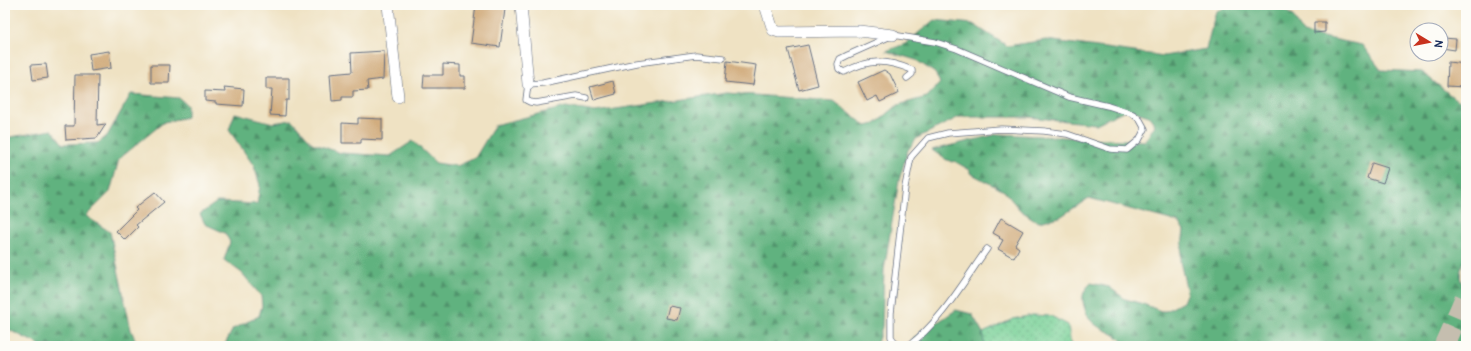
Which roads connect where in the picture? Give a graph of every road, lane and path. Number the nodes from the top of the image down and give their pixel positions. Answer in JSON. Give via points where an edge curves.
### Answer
{"nodes":[{"id":1,"x":388,"y":5,"type":"edge"},
{"id":2,"x":521,"y":5,"type":"edge"},
{"id":3,"x":765,"y":5,"type":"edge"},
{"id":4,"x":893,"y":35,"type":"junction"},
{"id":5,"x":723,"y":58,"type":"dead end"},
{"id":6,"x":907,"y":78,"type":"dead end"},
{"id":7,"x":528,"y":84,"type":"junction"},
{"id":8,"x":398,"y":97,"type":"dead end"},
{"id":9,"x":586,"y":98,"type":"dead end"},
{"id":10,"x":987,"y":249,"type":"dead end"}],
"edges":[{"from":1,"to":8,"type":"street"},
{"from":2,"to":7,"type":"street"},
{"from":3,"to":4,"type":"street","via":[[773,30],[779,32],[859,31]]},
{"from":4,"to":6,"type":"lane","via":[[840,59],[839,69],[844,72],[863,63],[887,61],[912,70],[912,74]]},
{"from":4,"to":10,"type":"lane","via":[[935,42],[957,49],[1069,97],[1133,114],[1140,120],[1144,129],[1139,140],[1127,150],[1110,150],[1067,134],[1044,131],[1002,129],[948,133],[928,138],[911,157],[905,187],[890,313],[891,337],[897,344],[908,346],[919,338],[954,298]]},
{"from":5,"to":7,"type":"lane","via":[[696,55],[637,63]]},
{"from":7,"to":9,"type":"lane","via":[[526,100],[530,102],[576,96]]}]}
